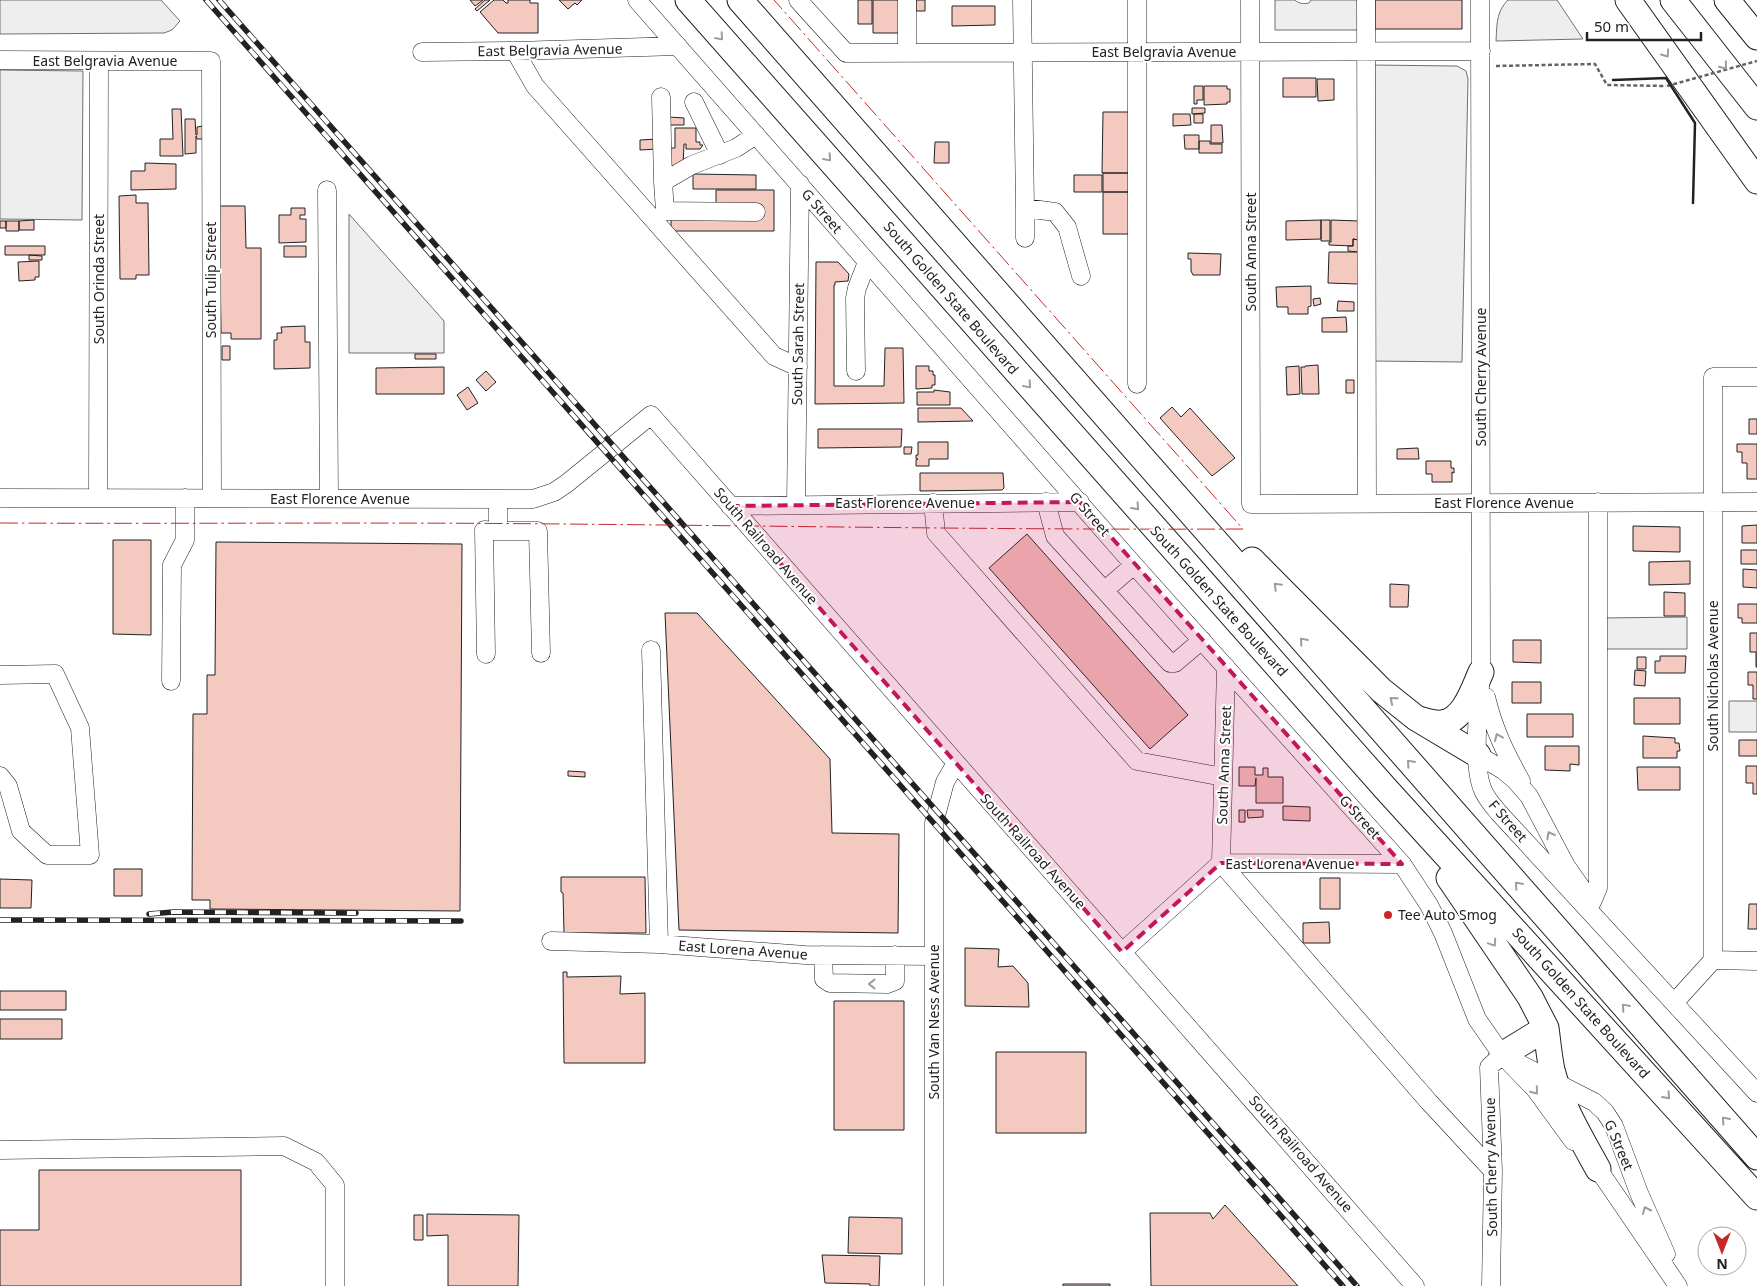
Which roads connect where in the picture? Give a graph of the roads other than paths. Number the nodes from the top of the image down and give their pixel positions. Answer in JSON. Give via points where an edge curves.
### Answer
{"nodes":[{"id":1,"x":637,"y":0,"type":"edge"},
{"id":2,"x":688,"y":0,"type":"edge"},
{"id":3,"x":740,"y":0,"type":"edge"},
{"id":4,"x":798,"y":0,"type":"edge"},
{"id":5,"x":907,"y":0,"type":"edge"},
{"id":6,"x":1022,"y":0,"type":"edge"},
{"id":7,"x":1137,"y":0,"type":"edge"},
{"id":8,"x":1250,"y":0,"type":"edge"},
{"id":9,"x":1366,"y":0,"type":"edge"},
{"id":10,"x":1480,"y":0,"type":"edge"},
{"id":11,"x":1628,"y":0,"type":"edge"},
{"id":12,"x":1673,"y":0,"type":"edge"},
{"id":13,"x":1727,"y":0,"type":"edge"},
{"id":14,"x":1757,"y":37,"type":"edge"},
{"id":15,"x":678,"y":46,"type":"junction"},
{"id":16,"x":515,"y":51,"type":"junction"},
{"id":17,"x":1366,"y":51,"type":"junction"},
{"id":18,"x":422,"y":52,"type":"dead end"},
{"id":19,"x":1022,"y":52,"type":"junction"},
{"id":20,"x":1137,"y":52,"type":"junction"},
{"id":21,"x":1250,"y":52,"type":"junction"},
{"id":22,"x":907,"y":53,"type":"junction"},
{"id":23,"x":1481,"y":58,"type":"junction"},
{"id":24,"x":0,"y":60,"type":"edge"},
{"id":25,"x":99,"y":61,"type":"junction"},
{"id":26,"x":210,"y":61,"type":"joint"},
{"id":27,"x":661,"y":97,"type":"dead end"},
{"id":28,"x":723,"y":98,"type":"junction"},
{"id":29,"x":1757,"y":107,"type":"edge"},
{"id":30,"x":756,"y":135,"type":"junction"},
{"id":31,"x":720,"y":155,"type":"junction"},
{"id":32,"x":1757,"y":181,"type":"edge"},
{"id":33,"x":663,"y":182,"type":"junction"},
{"id":34,"x":800,"y":184,"type":"junction"},
{"id":35,"x":327,"y":190,"type":"dead end"},
{"id":36,"x":1025,"y":208,"type":"junction"},
{"id":37,"x":756,"y":212,"type":"dead end"},
{"id":38,"x":1025,"y":238,"type":"dead end"},
{"id":39,"x":867,"y":262,"type":"junction"},
{"id":40,"x":1081,"y":276,"type":"dead end"},
{"id":41,"x":1060,"y":365,"type":"junction"},
{"id":42,"x":798,"y":367,"type":"junction"},
{"id":43,"x":856,"y":371,"type":"dead end"},
{"id":44,"x":1757,"y":377,"type":"edge"},
{"id":45,"x":1137,"y":384,"type":"dead end"},
{"id":46,"x":651,"y":415,"type":"joint"},
{"id":47,"x":98,"y":497,"type":"junction"},
{"id":48,"x":0,"y":498,"type":"edge"},
{"id":49,"x":185,"y":498,"type":"junction"},
{"id":50,"x":212,"y":498,"type":"junction"},
{"id":51,"x":329,"y":498,"type":"junction"},
{"id":52,"x":498,"y":500,"type":"junction"},
{"id":53,"x":1046,"y":502,"type":"junction"},
{"id":54,"x":1080,"y":502,"type":"junction"},
{"id":55,"x":1598,"y":502,"type":"junction"},
{"id":56,"x":1713,"y":502,"type":"junction"},
{"id":57,"x":1757,"y":502,"type":"edge"},
{"id":58,"x":933,"y":503,"type":"junction"},
{"id":59,"x":1367,"y":503,"type":"junction"},
{"id":60,"x":1480,"y":503,"type":"junction"},
{"id":61,"x":796,"y":504,"type":"junction"},
{"id":62,"x":1251,"y":504,"type":"joint"},
{"id":63,"x":730,"y":506,"type":"junction"},
{"id":64,"x":498,"y":531,"type":"junction"},
{"id":65,"x":1134,"y":565,"type":"junction"},
{"id":66,"x":1105,"y":590,"type":"junction"},
{"id":67,"x":1202,"y":640,"type":"junction"},
{"id":68,"x":651,"y":650,"type":"dead end"},
{"id":69,"x":486,"y":654,"type":"dead end"},
{"id":70,"x":541,"y":654,"type":"dead end"},
{"id":71,"x":1226,"y":667,"type":"junction"},
{"id":72,"x":1480,"y":672,"type":"junction"},
{"id":73,"x":0,"y":674,"type":"edge"},
{"id":74,"x":170,"y":681,"type":"dead end"},
{"id":75,"x":1416,"y":718,"type":"junction"},
{"id":76,"x":1478,"y":755,"type":"junction"},
{"id":77,"x":956,"y":764,"type":"junction"},
{"id":78,"x":0,"y":776,"type":"edge"},
{"id":79,"x":1223,"y":777,"type":"junction"},
{"id":80,"x":1385,"y":788,"type":"junction"},
{"id":81,"x":1529,"y":796,"type":"junction"},
{"id":82,"x":1221,"y":863,"type":"junction"},
{"id":83,"x":1402,"y":864,"type":"junction"},
{"id":84,"x":1592,"y":902,"type":"junction"},
{"id":85,"x":551,"y":941,"type":"dead end"},
{"id":86,"x":659,"y":944,"type":"junction"},
{"id":87,"x":1122,"y":952,"type":"junction"},
{"id":88,"x":824,"y":956,"type":"junction"},
{"id":89,"x":895,"y":956,"type":"junction"},
{"id":90,"x":934,"y":956,"type":"junction"},
{"id":91,"x":1713,"y":960,"type":"junction"},
{"id":92,"x":1757,"y":961,"type":"edge"},
{"id":93,"x":1636,"y":962,"type":"junction"},
{"id":94,"x":1674,"y":1003,"type":"junction"},
{"id":95,"x":1546,"y":1028,"type":"junction"},
{"id":96,"x":1502,"y":1055,"type":"junction"},
{"id":97,"x":1556,"y":1083,"type":"junction"},
{"id":98,"x":1757,"y":1092,"type":"edge"},
{"id":99,"x":0,"y":1150,"type":"edge"},
{"id":100,"x":1757,"y":1157,"type":"edge"},
{"id":101,"x":1598,"y":1169,"type":"junction"},
{"id":102,"x":1493,"y":1171,"type":"junction"},
{"id":103,"x":1757,"y":1197,"type":"edge"},
{"id":104,"x":335,"y":1286,"type":"edge"},
{"id":105,"x":934,"y":1286,"type":"edge"},
{"id":106,"x":1416,"y":1286,"type":"edge"},
{"id":107,"x":1492,"y":1286,"type":"edge"},
{"id":108,"x":1679,"y":1286,"type":"edge"}],
"edges":[{"from":1,"to":15,"type":"street","name":"G Street"},
{"from":2,"to":80,"type":"highway","name":"South Golden State Boulevard","one_way":true},
{"from":3,"to":41,"type":"highway"},
{"from":4,"to":22,"type":"street","name":"East Belgravia Avenue","via":[[846,53]]},
{"from":5,"to":22,"type":"street"},
{"from":6,"to":19,"type":"street"},
{"from":7,"to":20,"type":"street"},
{"from":8,"to":21,"type":"street","name":"South Anna Street"},
{"from":9,"to":17,"type":"street"},
{"from":10,"to":23,"type":"street","name":"South Cherry Avenue"},
{"from":11,"to":32,"type":"highway","one_way":true},
{"from":12,"to":29,"type":"highway","one_way":true},
{"from":13,"to":14,"type":"highway"},
{"from":15,"to":16,"type":"street","name":"East Belgravia Avenue"},
{"from":15,"to":28,"type":"street","name":"G Street"},
{"from":16,"to":18,"type":"street","name":"East Belgravia Avenue"},
{"from":16,"to":42,"type":"street","via":[[535,86],[774,356]]},
{"from":17,"to":21,"type":"street","name":"East Belgravia Avenue"},
{"from":17,"to":23,"type":"street","name":"East Belgravia Avenue"},
{"from":17,"to":59,"type":"street"},
{"from":19,"to":20,"type":"street","name":"East Belgravia Avenue"},
{"from":19,"to":22,"type":"street","name":"East Belgravia Avenue"},
{"from":19,"to":36,"type":"street"},
{"from":20,"to":21,"type":"street","name":"East Belgravia Avenue"},
{"from":20,"to":45,"type":"street"},
{"from":21,"to":62,"type":"street","name":"South Anna Street"},
{"from":23,"to":60,"type":"street","name":"South Cherry Avenue"},
{"from":24,"to":25,"type":"street","name":"East Belgravia Avenue"},
{"from":25,"to":26,"type":"street","name":"East Belgravia Avenue"},
{"from":25,"to":47,"type":"street","name":"South Orinda Street"},
{"from":26,"to":50,"type":"street","name":"South Tulip Street"},
{"from":27,"to":33,"type":"street"},
{"from":28,"to":30,"type":"street","name":"G Street"},
{"from":28,"to":31,"type":"street","via":[[697,108]]},
{"from":30,"to":31,"type":"street"},
{"from":30,"to":34,"type":"street","name":"G Street"},
{"from":31,"to":33,"type":"street","via":[[692,165]]},
{"from":33,"to":37,"type":"street","via":[[665,212]]},
{"from":34,"to":39,"type":"street","name":"G Street"},
{"from":34,"to":42,"type":"street","name":"South Sarah Street"},
{"from":35,"to":51,"type":"street"},
{"from":36,"to":38,"type":"street"},
{"from":36,"to":40,"type":"street","via":[[1055,212],[1067,227]]},
{"from":39,"to":43,"type":"street","via":[[855,298]]},
{"from":39,"to":54,"type":"street","name":"G Street"},
{"from":75,"to":41,"type":"highway","one_way":true,"via":[[1370,679]]},
{"from":100,"to":41,"type":"highway","one_way":true},
{"from":42,"to":61,"type":"street","name":"South Sarah Street"},
{"from":44,"to":56,"type":"street","name":"South Nicholas Avenue","via":[[1713,378]]},
{"from":46,"to":52,"type":"street","name":"East Florence Avenue","via":[[554,492],[533,499]]},
{"from":46,"to":63,"type":"street","name":"South Railroad Avenue"},
{"from":47,"to":48,"type":"street","name":"East Florence Avenue"},
{"from":47,"to":49,"type":"street","name":"East Florence Avenue"},
{"from":49,"to":50,"type":"street","name":"East Florence Avenue"},
{"from":49,"to":74,"type":"street","via":[[185,540],[172,565]]},
{"from":50,"to":51,"type":"street","name":"East Florence Avenue"},
{"from":51,"to":52,"type":"street","name":"East Florence Avenue"},
{"from":52,"to":64,"type":"street"},
{"from":53,"to":54,"type":"street","name":"East Florence Avenue"},
{"from":53,"to":58,"type":"street","name":"East Florence Avenue"},
{"from":53,"to":66,"type":"street","via":[[1055,536]]},
{"from":54,"to":65,"type":"street","name":"G Street"},
{"from":55,"to":56,"type":"street","name":"East Florence Avenue"},
{"from":55,"to":60,"type":"street","name":"East Florence Avenue"},
{"from":55,"to":84,"type":"street","via":[[1598,888]]},
{"from":56,"to":57,"type":"street","name":"East Florence Avenue"},
{"from":56,"to":91,"type":"street","name":"South Nicholas Avenue"},
{"from":58,"to":61,"type":"street","name":"East Florence Avenue"},
{"from":58,"to":79,"type":"street","via":[[936,533],[1137,761]]},
{"from":59,"to":60,"type":"street","name":"East Florence Avenue"},
{"from":59,"to":62,"type":"street","name":"East Florence Avenue"},
{"from":60,"to":72,"type":"street","name":"South Cherry Avenue"},
{"from":61,"to":63,"type":"street","name":"East Florence Avenue"},
{"from":63,"to":77,"type":"street","name":"South Railroad Avenue"},
{"from":64,"to":69,"type":"street","via":[[484,530]]},
{"from":64,"to":70,"type":"street","via":[[538,531]]},
{"from":65,"to":66,"type":"street"},
{"from":65,"to":67,"type":"street","name":"G Street"},
{"from":66,"to":67,"type":"street","via":[[1170,662],[1175,663]]},
{"from":67,"to":71,"type":"street","name":"G Street"},
{"from":68,"to":86,"type":"street"},
{"from":71,"to":79,"type":"street","name":"South Anna Street"},
{"from":71,"to":83,"type":"street","name":"G Street"},
{"from":72,"to":75,"type":"highway","via":[[1465,706],[1453,718],[1443,723]]},
{"from":72,"to":76,"type":"street","name":"South Cherry Avenue"},
{"from":81,"to":72,"type":"street","one_way":true,"via":[[1499,740]]},
{"from":73,"to":78,"type":"street","via":[[55,674],[80,728],[90,855],[47,855],[21,831],[8,786]]},
{"from":75,"to":76,"type":"highway"},
{"from":76,"to":81,"type":"street","name":"F Street","via":[[1503,770]]},
{"from":76,"to":93,"type":"street","name":"F Street","via":[[1479,779],[1490,802]]},
{"from":77,"to":87,"type":"street","name":"South Railroad Avenue"},
{"from":77,"to":90,"type":"street","name":"South Van Ness Avenue","via":[[944,782],[934,823]]},
{"from":79,"to":82,"type":"street","name":"South Anna Street"},
{"from":80,"to":95,"type":"highway","one_way":true,"via":[[1466,901],[1530,997]]},
{"from":80,"to":103,"type":"highway","name":"South Golden State Boulevard","one_way":true},
{"from":84,"to":81,"type":"street","name":"F Street","one_way":true,"via":[[1566,866]]},
{"from":82,"to":83,"type":"street","name":"East Lorena Avenue"},
{"from":82,"to":87,"type":"street","name":"East Lorena Avenue"},
{"from":82,"to":102,"type":"street","via":[[1428,1102]]},
{"from":83,"to":96,"type":"street","name":"G Street","via":[[1443,933],[1477,1019]]},
{"from":84,"to":93,"type":"street","name":"F Street"},
{"from":85,"to":86,"type":"street","name":"East Lorena Avenue"},
{"from":86,"to":88,"type":"street","name":"East Lorena Avenue"},
{"from":87,"to":106,"type":"street","name":"South Railroad Avenue"},
{"from":88,"to":89,"type":"street","name":"East Lorena Avenue"},
{"from":89,"to":88,"type":"street","one_way":true,"via":[[895,981],[887,984],[830,984],[824,979]]},
{"from":89,"to":90,"type":"street","name":"East Lorena Avenue"},
{"from":90,"to":105,"type":"street","name":"South Van Ness Avenue"},
{"from":91,"to":92,"type":"street"},
{"from":91,"to":94,"type":"street"},
{"from":93,"to":94,"type":"street","name":"F Street"},
{"from":94,"to":98,"type":"street","name":"F Street"},
{"from":95,"to":96,"type":"highway"},
{"from":95,"to":97,"type":"highway"},
{"from":96,"to":97,"type":"street","name":"G Street"},
{"from":96,"to":101,"type":"street","name":"G Street","one_way":true,"via":[[1535,1089],[1574,1143]]},
{"from":96,"to":102,"type":"street","name":"South Cherry Avenue","via":[[1489,1067]]},
{"from":97,"to":101,"type":"highway"},
{"from":108,"to":97,"type":"street","name":"G Street","one_way":true,"via":[[1638,1193],[1614,1126],[1594,1102]]},
{"from":99,"to":104,"type":"street","via":[[284,1146],[316,1162],[335,1184]]},
{"from":101,"to":108,"type":"street","name":"G Street"},
{"from":102,"to":107,"type":"street","name":"South Cherry Avenue"}]}
